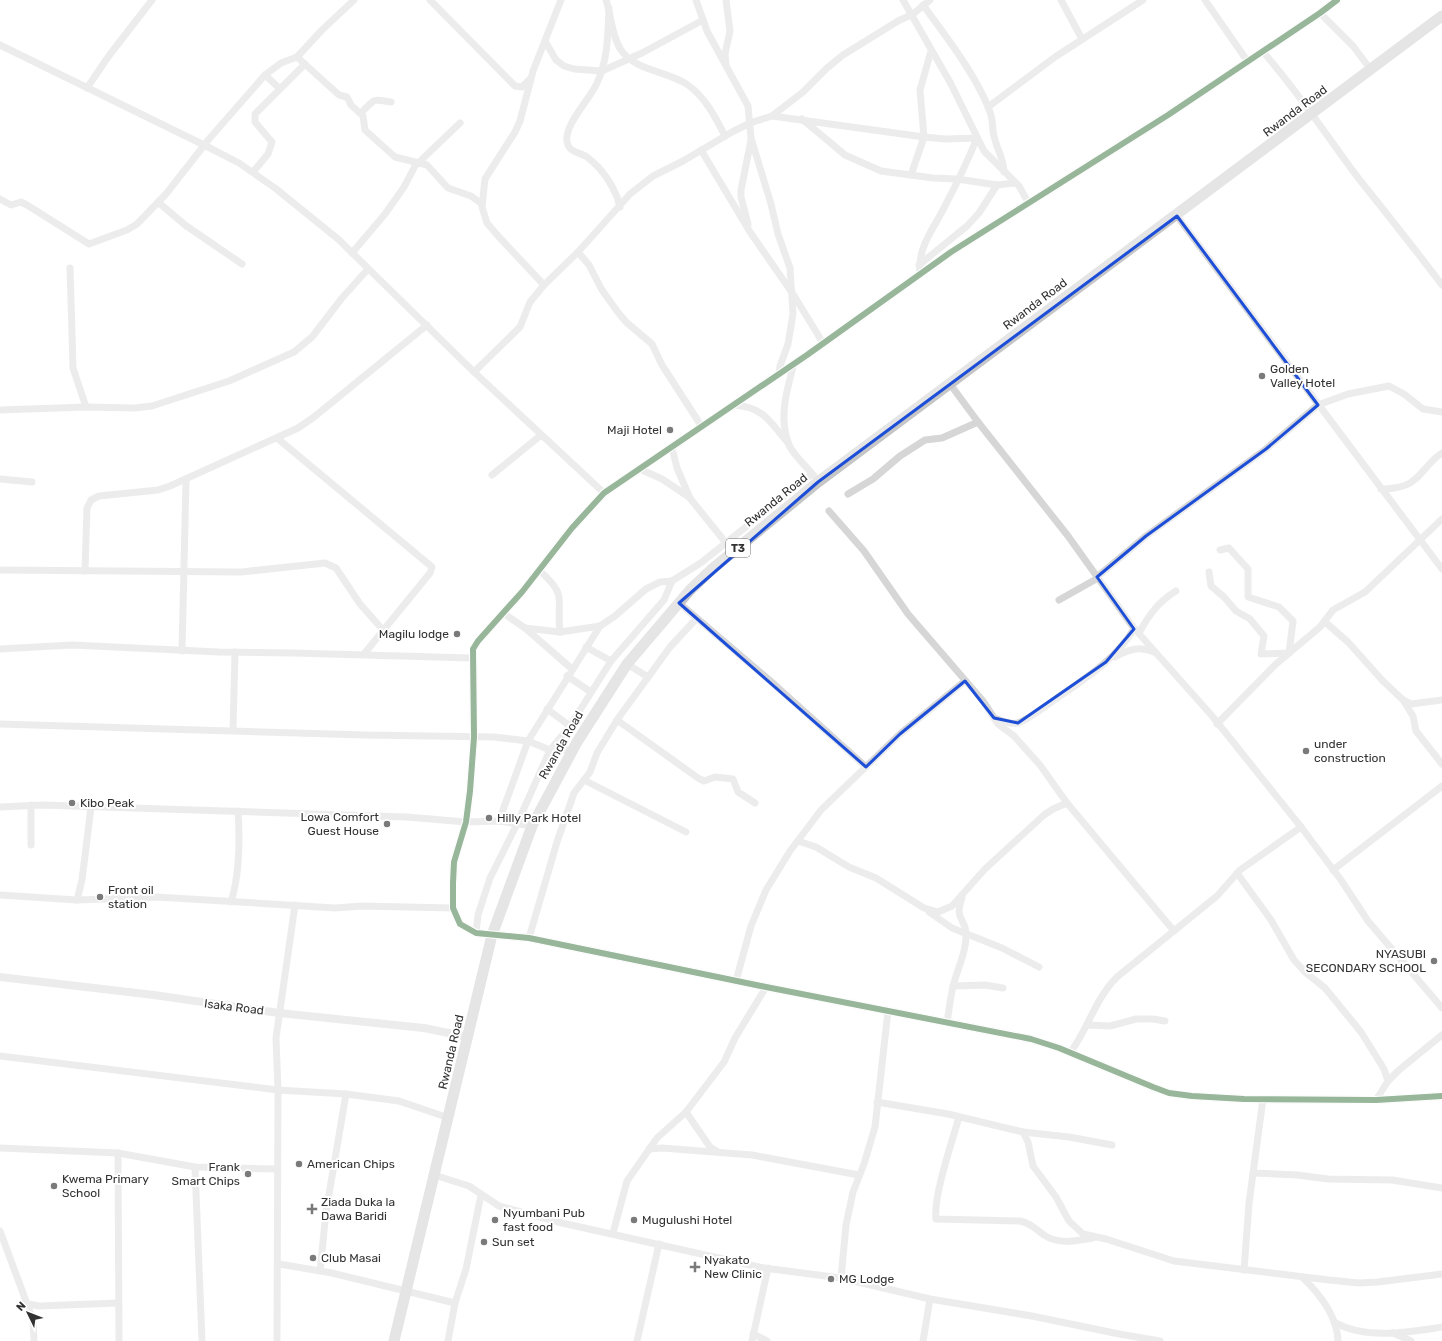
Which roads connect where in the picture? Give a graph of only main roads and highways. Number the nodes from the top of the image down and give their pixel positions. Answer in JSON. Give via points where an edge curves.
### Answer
{"nodes":[{"id":1,"x":1442,"y":16,"type":"edge"},
{"id":2,"x":394,"y":1341,"type":"edge"}],
"edges":[{"from":1,"to":2,"type":"highway","name":"Rwanda Road","number":"T3","via":[[950,384],[815,478],[712,569],[627,664],[572,750],[532,826],[492,935]]}]}
